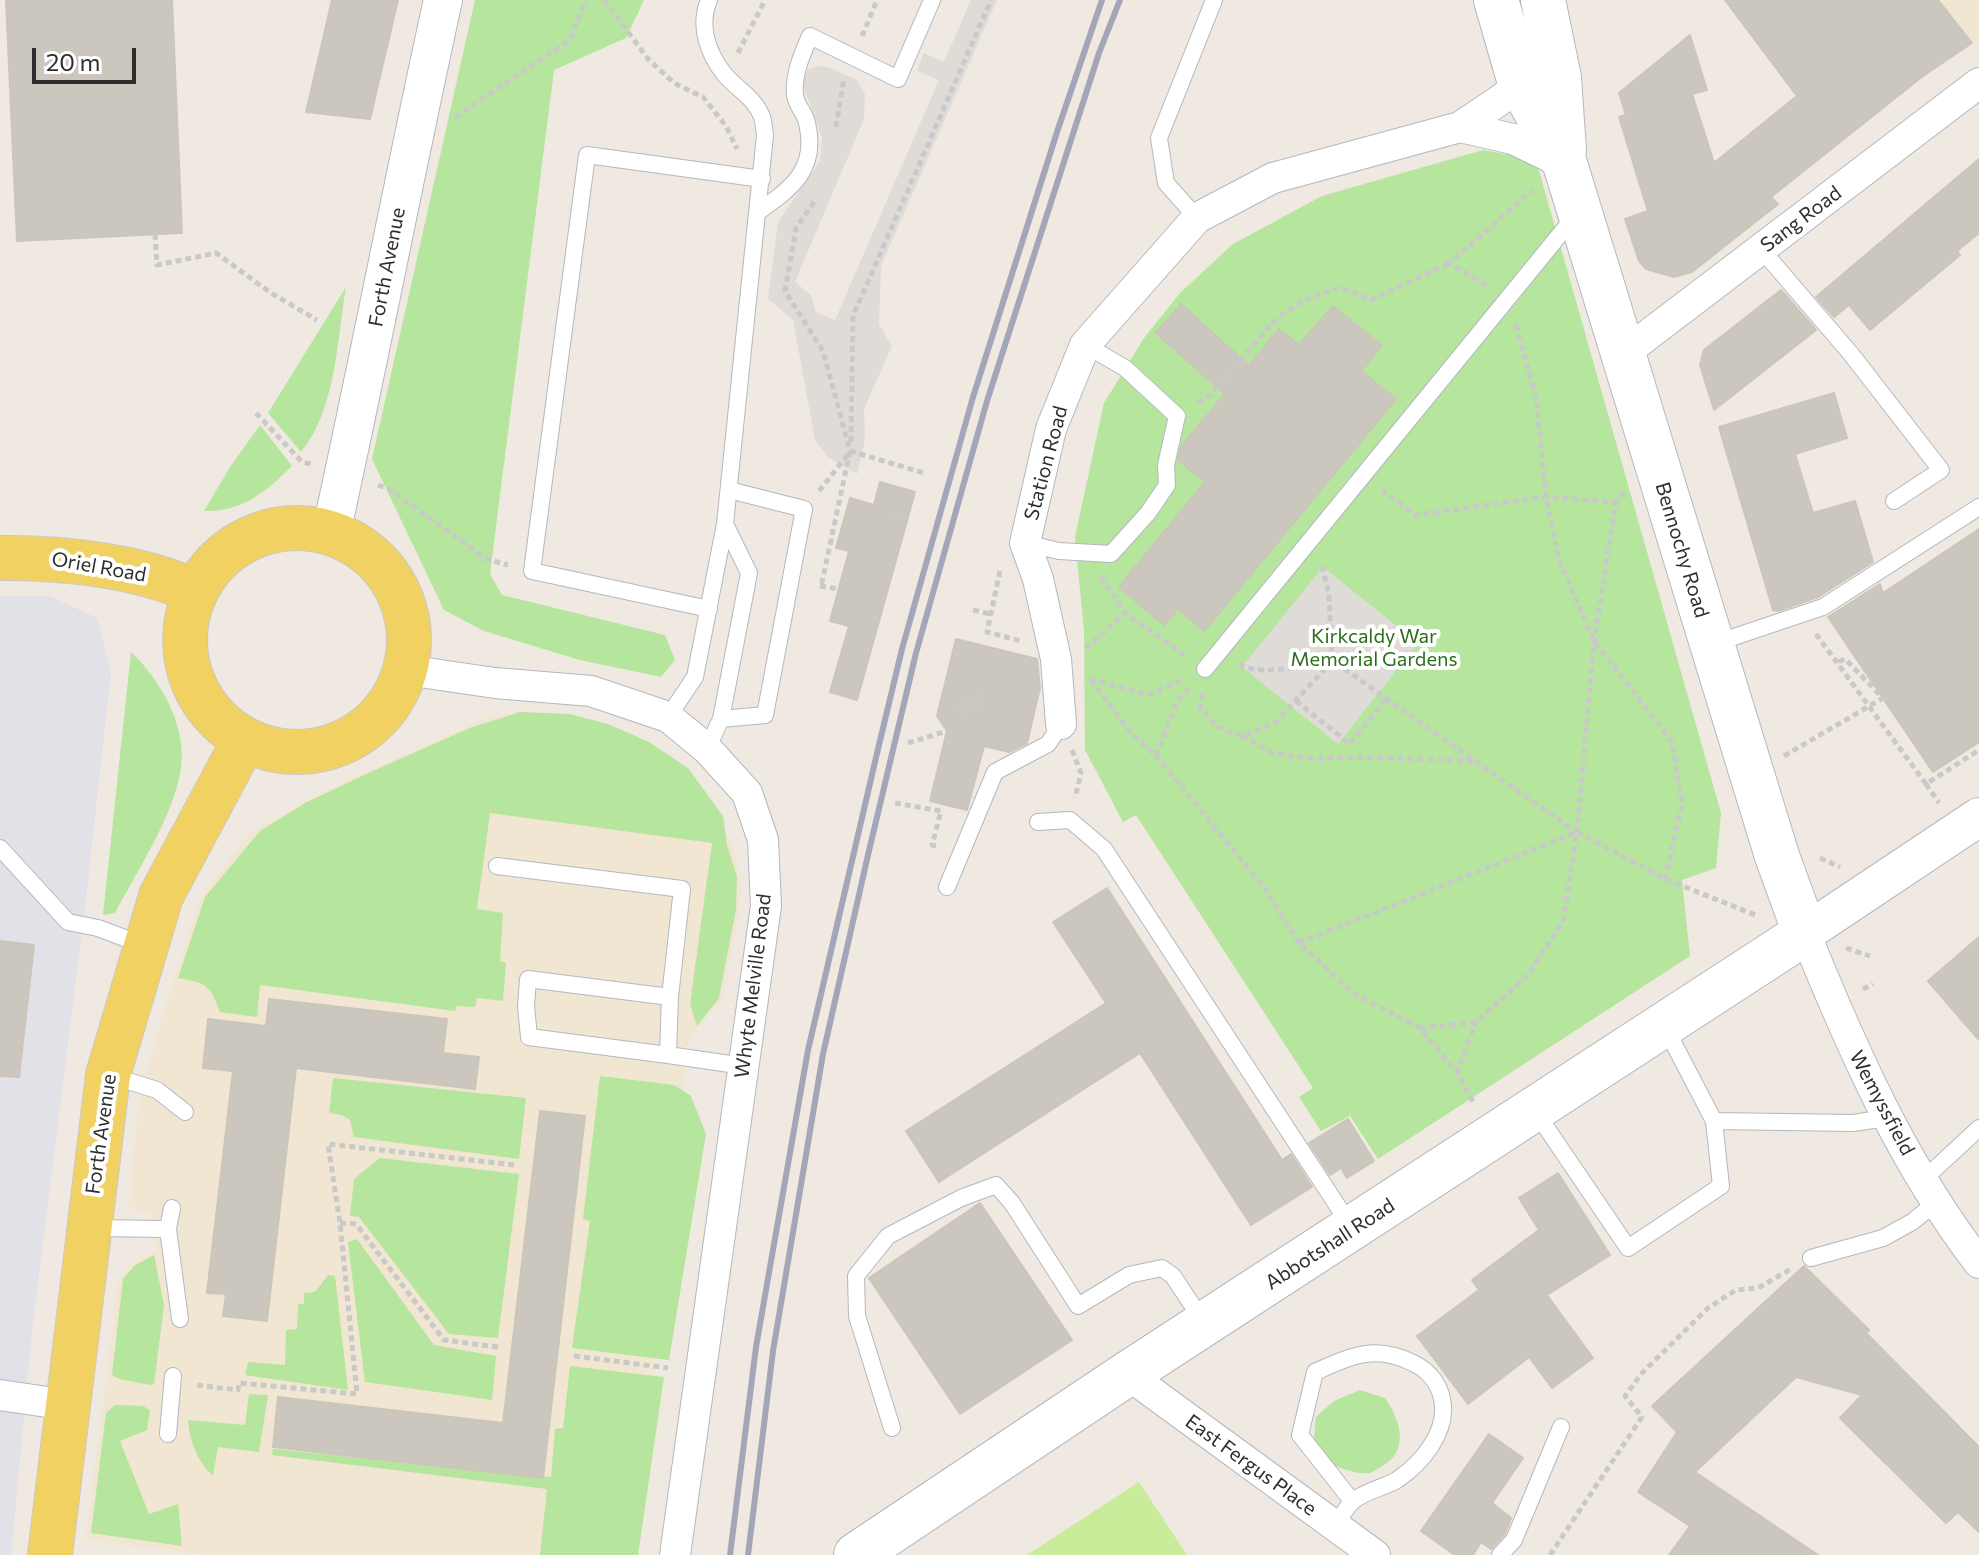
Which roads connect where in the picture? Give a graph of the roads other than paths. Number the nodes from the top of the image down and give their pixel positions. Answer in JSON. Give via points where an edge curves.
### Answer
{"nodes":[{"id":1,"x":443,"y":0,"type":"edge"},
{"id":2,"x":709,"y":0,"type":"edge"},
{"id":3,"x":932,"y":0,"type":"edge"},
{"id":4,"x":1214,"y":0,"type":"edge"},
{"id":5,"x":1496,"y":0,"type":"edge"},
{"id":6,"x":1543,"y":0,"type":"edge"},
{"id":7,"x":1520,"y":83,"type":"junction"},
{"id":8,"x":1979,"y":83,"type":"edge"},
{"id":9,"x":1460,"y":127,"type":"junction"},
{"id":10,"x":1565,"y":164,"type":"junction"},
{"id":11,"x":762,"y":179,"type":"junction"},
{"id":12,"x":1579,"y":211,"type":"junction"},
{"id":13,"x":758,"y":212,"type":"junction"},
{"id":14,"x":1197,"y":218,"type":"junction"},
{"id":15,"x":1761,"y":249,"type":"junction"},
{"id":16,"x":1085,"y":345,"type":"junction"},
{"id":17,"x":1623,"y":354,"type":"junction"},
{"id":18,"x":729,"y":490,"type":"junction"},
{"id":19,"x":1894,"y":501,"type":"dead end"},
{"id":20,"x":1979,"y":507,"type":"edge"},
{"id":21,"x":725,"y":524,"type":"junction"},
{"id":22,"x":331,"y":533,"type":"junction"},
{"id":23,"x":1013,"y":552,"type":"junction"},
{"id":24,"x":0,"y":558,"type":"edge"},
{"id":25,"x":196,"y":592,"type":"junction"},
{"id":26,"x":709,"y":609,"type":"junction"},
{"id":27,"x":1712,"y":644,"type":"junction"},
{"id":28,"x":1205,"y":669,"type":"road end"},
{"id":29,"x":406,"y":670,"type":"junction"},
{"id":30,"x":668,"y":717,"type":"junction"},
{"id":31,"x":721,"y":719,"type":"junction"},
{"id":32,"x":1061,"y":724,"type":"joint"},
{"id":33,"x":245,"y":739,"type":"junction"},
{"id":34,"x":707,"y":749,"type":"junction"},
{"id":35,"x":1979,"y":817,"type":"edge"},
{"id":36,"x":1038,"y":822,"type":"dead end"},
{"id":37,"x":0,"y":848,"type":"edge"},
{"id":38,"x":497,"y":866,"type":"dead end"},
{"id":39,"x":947,"y":887,"type":"dead end"},
{"id":40,"x":1805,"y":933,"type":"junction"},
{"id":41,"x":146,"y":946,"type":"junction"},
{"id":42,"x":670,"y":997,"type":"junction"},
{"id":43,"x":1664,"y":1025,"type":"junction"},
{"id":44,"x":668,"y":1055,"type":"junction"},
{"id":45,"x":744,"y":1066,"type":"junction"},
{"id":46,"x":108,"y":1075,"type":"junction"},
{"id":47,"x":1534,"y":1110,"type":"junction"},
{"id":48,"x":185,"y":1112,"type":"dead end"},
{"id":49,"x":1886,"y":1118,"type":"junction"},
{"id":50,"x":1714,"y":1121,"type":"junction"},
{"id":51,"x":1979,"y":1128,"type":"edge"},
{"id":52,"x":1930,"y":1191,"type":"junction"},
{"id":53,"x":172,"y":1208,"type":"dead end"},
{"id":54,"x":88,"y":1228,"type":"junction"},
{"id":55,"x":168,"y":1229,"type":"junction"},
{"id":56,"x":1353,"y":1229,"type":"junction"},
{"id":57,"x":1811,"y":1258,"type":"road end"},
{"id":58,"x":1979,"y":1263,"type":"edge"},
{"id":59,"x":180,"y":1319,"type":"dead end"},
{"id":60,"x":1205,"y":1324,"type":"junction"},
{"id":61,"x":1127,"y":1374,"type":"junction"},
{"id":62,"x":173,"y":1379,"type":"road end"},
{"id":63,"x":0,"y":1395,"type":"edge"},
{"id":64,"x":68,"y":1405,"type":"junction"},
{"id":65,"x":1561,"y":1427,"type":"dead end"},
{"id":66,"x":892,"y":1428,"type":"dead end"},
{"id":67,"x":168,"y":1434,"type":"dead end"},
{"id":68,"x":1352,"y":1501,"type":"junction"},
{"id":69,"x":1335,"y":1526,"type":"junction"},
{"id":70,"x":50,"y":1555,"type":"edge"},
{"id":71,"x":675,"y":1555,"type":"edge"},
{"id":72,"x":856,"y":1555,"type":"edge"},
{"id":73,"x":1374,"y":1555,"type":"edge"},
{"id":74,"x":1500,"y":1555,"type":"edge"}],
"edges":[{"from":1,"to":22,"type":"street","name":"Forth Avenue"},
{"from":2,"to":11,"type":"lane","via":[[704,26],[708,49],[762,117]]},
{"from":3,"to":13,"type":"lane","via":[[898,79],[810,36],[795,77],[795,98],[807,119],[811,146],[806,168],[786,192]]},
{"from":4,"to":14,"type":"lane","via":[[1159,138],[1166,183]]},
{"from":5,"to":7,"type":"main road","name":"Bennochy Road"},
{"from":6,"to":10,"type":"main road","name":"Bennochy Road","via":[[1559,78]]},
{"from":7,"to":9,"type":"street","name":"Station Road"},
{"from":7,"to":10,"type":"main road","name":"Bennochy Road"},
{"from":8,"to":15,"type":"street","name":"Sang Road"},
{"from":9,"to":10,"type":"street","name":"Station Road","via":[[1513,139]]},
{"from":9,"to":14,"type":"street","name":"Station Road","via":[[1273,178]]},
{"from":10,"to":12,"type":"main road","name":"Bennochy Road"},
{"from":11,"to":13,"type":"lane"},
{"from":11,"to":26,"type":"lane","via":[[587,155],[532,571]]},
{"from":12,"to":17,"type":"main road","name":"Bennochy Road"},
{"from":12,"to":28,"type":"lane"},
{"from":13,"to":18,"type":"lane"},
{"from":14,"to":16,"type":"street","name":"Station Road"},
{"from":15,"to":17,"type":"street","name":"Sang Road"},
{"from":15,"to":19,"type":"lane","via":[[1941,470]]},
{"from":16,"to":23,"type":"street","name":"Station Road","via":[[1051,429]]},
{"from":16,"to":23,"type":"lane","via":[[1125,368],[1177,416],[1167,485],[1111,554]]},
{"from":17,"to":27,"type":"main road","name":"Bennochy Road"},
{"from":18,"to":21,"type":"lane"},
{"from":18,"to":31,"type":"lane","via":[[804,509],[765,715]]},
{"from":20,"to":27,"type":"lane","via":[[1823,607]]},
{"from":21,"to":26,"type":"lane"},
{"from":21,"to":31,"type":"lane","via":[[749,573]]},
{"from":22,"to":25,"type":"main road","via":[[278,529],[252,537],[210,569]]},
{"from":22,"to":29,"type":"main road","via":[[354,543],[390,576],[408,621]]},
{"from":23,"to":32,"type":"street","name":"Station Road","via":[[1038,579]]},
{"from":24,"to":25,"type":"main road","name":"Oriel Road","via":[[80,563],[169,579]]},
{"from":25,"to":33,"type":"main road","via":[[185,639],[191,675],[208,708]]},
{"from":26,"to":30,"type":"lane","via":[[695,677]]},
{"from":27,"to":40,"type":"main road","name":"Bennochy Road"},
{"from":29,"to":30,"type":"street","name":"Whyte Melville Road","via":[[591,691]]},
{"from":29,"to":33,"type":"main road","via":[[382,714],[342,743],[293,752]]},
{"from":30,"to":34,"type":"street","name":"Whyte Melville Road"},
{"from":31,"to":34,"type":"lane"},
{"from":32,"to":39,"type":"lane","via":[[1048,744],[995,772]]},
{"from":33,"to":41,"type":"main road","name":"Forth Avenue","via":[[161,896]]},
{"from":34,"to":45,"type":"street","name":"Whyte Melville Road","via":[[747,793],[763,840],[766,906]]},
{"from":35,"to":40,"type":"street"},
{"from":36,"to":56,"type":"lane","via":[[1070,820],[1104,849]]},
{"from":37,"to":41,"type":"lane","via":[[68,922]]},
{"from":38,"to":42,"type":"lane","via":[[682,889]]},
{"from":40,"to":43,"type":"main road","name":"Abbotshall Road"},
{"from":40,"to":49,"type":"street","name":"Wemyssfield"},
{"from":41,"to":46,"type":"main road","name":"Forth Avenue"},
{"from":42,"to":44,"type":"lane"},
{"from":42,"to":44,"type":"lane","via":[[528,979],[526,1006],[529,1037]]},
{"from":43,"to":47,"type":"main road","name":"Abbotshall Road"},
{"from":43,"to":50,"type":"lane"},
{"from":44,"to":45,"type":"lane"},
{"from":45,"to":71,"type":"street","name":"Whyte Melville Road"},
{"from":46,"to":48,"type":"lane","via":[[157,1090]]},
{"from":46,"to":54,"type":"main road","name":"Forth Avenue"},
{"from":47,"to":50,"type":"lane","via":[[1628,1248],[1721,1186]]},
{"from":47,"to":56,"type":"main road","name":"Abbotshall Road"},
{"from":49,"to":50,"type":"lane","via":[[1853,1123]]},
{"from":49,"to":52,"type":"street","name":"Wemyssfield"},
{"from":51,"to":52,"type":"lane"},
{"from":52,"to":57,"type":"lane","via":[[1912,1222],[1883,1238]]},
{"from":52,"to":58,"type":"street","name":"Wemyssfield"},
{"from":53,"to":55,"type":"lane"},
{"from":54,"to":55,"type":"lane"},
{"from":54,"to":64,"type":"main road","name":"Forth Avenue"},
{"from":55,"to":59,"type":"lane"},
{"from":56,"to":60,"type":"main road","name":"Abbotshall Road"},
{"from":60,"to":61,"type":"main road","name":"Abbotshall Road"},
{"from":60,"to":66,"type":"lane","via":[[1162,1268],[1129,1275],[1078,1306],[1012,1203],[996,1185],[979,1190],[888,1236],[856,1276],[857,1316]]},
{"from":61,"to":69,"type":"street","name":"East Fergus Place"},
{"from":61,"to":72,"type":"main road","name":"Abbotshall Road"},
{"from":62,"to":67,"type":"lane"},
{"from":63,"to":64,"type":"street"},
{"from":64,"to":70,"type":"main road","name":"Forth Avenue"},
{"from":65,"to":74,"type":"lane","via":[[1514,1540]]},
{"from":68,"to":68,"type":"lane","via":[[1300,1435],[1315,1372],[1358,1353],[1396,1354],[1424,1367],[1435,1381],[1444,1412],[1437,1438],[1397,1480]]},
{"from":68,"to":69,"type":"lane"},
{"from":69,"to":73,"type":"street","name":"East Fergus Place"}]}
